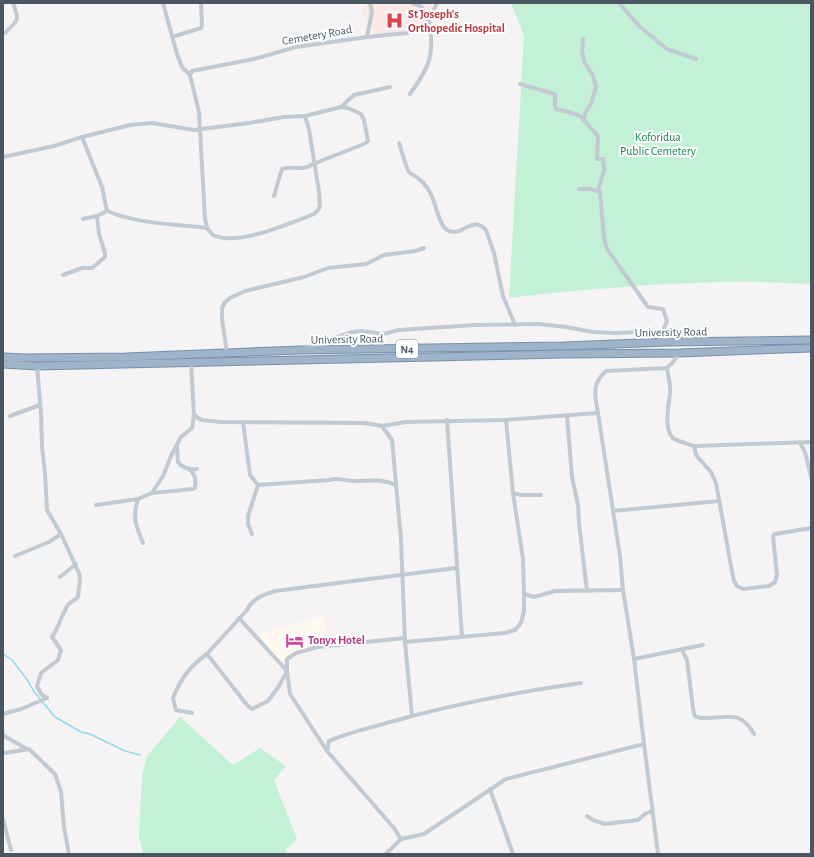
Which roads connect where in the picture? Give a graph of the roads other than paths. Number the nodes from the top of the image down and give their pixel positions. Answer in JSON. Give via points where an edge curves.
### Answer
{"nodes":[{"id":1,"x":13,"y":3,"type":"edge"},
{"id":2,"x":163,"y":3,"type":"edge"},
{"id":3,"x":201,"y":3,"type":"edge"},
{"id":4,"x":370,"y":3,"type":"edge"},
{"id":5,"x":412,"y":3,"type":"edge"},
{"id":6,"x":437,"y":3,"type":"edge"},
{"id":7,"x":619,"y":3,"type":"edge"},
{"id":8,"x":422,"y":7,"type":"dead end"},
{"id":9,"x":429,"y":20,"type":"junction"},
{"id":10,"x":6,"y":33,"type":"dead end"},
{"id":11,"x":172,"y":37,"type":"junction"},
{"id":12,"x":367,"y":37,"type":"junction"},
{"id":13,"x":583,"y":39,"type":"dead end"},
{"id":14,"x":696,"y":59,"type":"dead end"},
{"id":15,"x":190,"y":75,"type":"junction"},
{"id":16,"x":520,"y":84,"type":"dead end"},
{"id":17,"x":390,"y":87,"type":"dead end"},
{"id":18,"x":410,"y":94,"type":"dead end"},
{"id":19,"x":342,"y":106,"type":"junction"},
{"id":20,"x":305,"y":116,"type":"junction"},
{"id":21,"x":584,"y":120,"type":"junction"},
{"id":22,"x":200,"y":130,"type":"junction"},
{"id":23,"x":82,"y":137,"type":"junction"},
{"id":24,"x":398,"y":143,"type":"dead end"},
{"id":25,"x":3,"y":157,"type":"edge"},
{"id":26,"x":313,"y":164,"type":"junction"},
{"id":27,"x":579,"y":189,"type":"dead end"},
{"id":28,"x":598,"y":191,"type":"junction"},
{"id":29,"x":274,"y":196,"type":"dead end"},
{"id":30,"x":107,"y":211,"type":"junction"},
{"id":31,"x":97,"y":216,"type":"junction"},
{"id":32,"x":83,"y":219,"type":"dead end"},
{"id":33,"x":207,"y":228,"type":"junction"},
{"id":34,"x":424,"y":248,"type":"dead end"},
{"id":35,"x":63,"y":275,"type":"dead end"},
{"id":36,"x":515,"y":325,"type":"junction"},
{"id":37,"x":663,"y":331,"type":"junction"},
{"id":38,"x":811,"y":340,"type":"edge"},
{"id":39,"x":667,"y":342,"type":"junction"},
{"id":40,"x":811,"y":348,"type":"edge"},
{"id":41,"x":300,"y":350,"type":"junction"},
{"id":42,"x":227,"y":353,"type":"junction"},
{"id":43,"x":679,"y":353,"type":"junction"},
{"id":44,"x":3,"y":357,"type":"edge"},
{"id":45,"x":190,"y":363,"type":"junction"},
{"id":46,"x":3,"y":364,"type":"edge"},
{"id":47,"x":37,"y":366,"type":"junction"},
{"id":48,"x":667,"y":368,"type":"junction"},
{"id":49,"x":40,"y":405,"type":"junction"},
{"id":50,"x":598,"y":414,"type":"junction"},
{"id":51,"x":194,"y":415,"type":"junction"},
{"id":52,"x":10,"y":416,"type":"dead end"},
{"id":53,"x":567,"y":416,"type":"junction"},
{"id":54,"x":446,"y":420,"type":"junction"},
{"id":55,"x":506,"y":420,"type":"junction"},
{"id":56,"x":243,"y":422,"type":"junction"},
{"id":57,"x":382,"y":426,"type":"junction"},
{"id":58,"x":811,"y":442,"type":"edge"},
{"id":59,"x":800,"y":443,"type":"junction"},
{"id":60,"x":178,"y":444,"type":"junction"},
{"id":61,"x":694,"y":446,"type":"junction"},
{"id":62,"x":171,"y":456,"type":"junction"},
{"id":63,"x":178,"y":462,"type":"junction"},
{"id":64,"x":197,"y":469,"type":"dead end"},
{"id":65,"x":190,"y":470,"type":"junction"},
{"id":66,"x":811,"y":477,"type":"edge"},
{"id":67,"x":258,"y":485,"type":"junction"},
{"id":68,"x":396,"y":486,"type":"junction"},
{"id":69,"x":512,"y":493,"type":"junction"},
{"id":70,"x":152,"y":494,"type":"junction"},
{"id":71,"x":541,"y":495,"type":"dead end"},
{"id":72,"x":138,"y":499,"type":"junction"},
{"id":73,"x":719,"y":501,"type":"junction"},
{"id":74,"x":96,"y":505,"type":"dead end"},
{"id":75,"x":613,"y":511,"type":"junction"},
{"id":76,"x":811,"y":528,"type":"edge"},
{"id":77,"x":61,"y":534,"type":"junction"},
{"id":78,"x":252,"y":534,"type":"dead end"},
{"id":79,"x":143,"y":543,"type":"dead end"},
{"id":80,"x":15,"y":556,"type":"dead end"},
{"id":81,"x":76,"y":564,"type":"junction"},
{"id":82,"x":456,"y":568,"type":"junction"},
{"id":83,"x":402,"y":576,"type":"junction"},
{"id":84,"x":60,"y":577,"type":"dead end"},
{"id":85,"x":623,"y":590,"type":"junction"},
{"id":86,"x":587,"y":591,"type":"junction"},
{"id":87,"x":524,"y":594,"type":"junction"},
{"id":88,"x":240,"y":618,"type":"junction"},
{"id":89,"x":462,"y":637,"type":"junction"},
{"id":90,"x":405,"y":640,"type":"junction"},
{"id":91,"x":703,"y":645,"type":"dead end"},
{"id":92,"x":682,"y":650,"type":"junction"},
{"id":93,"x":207,"y":654,"type":"junction"},
{"id":94,"x":634,"y":659,"type":"junction"},
{"id":95,"x":287,"y":671,"type":"junction"},
{"id":96,"x":581,"y":683,"type":"dead end"},
{"id":97,"x":192,"y":712,"type":"dead end"},
{"id":98,"x":3,"y":714,"type":"edge"},
{"id":99,"x":412,"y":716,"type":"junction"},
{"id":100,"x":3,"y":734,"type":"edge"},
{"id":101,"x":754,"y":734,"type":"dead end"},
{"id":102,"x":644,"y":744,"type":"junction"},
{"id":103,"x":28,"y":750,"type":"junction"},
{"id":104,"x":327,"y":751,"type":"junction"},
{"id":105,"x":3,"y":752,"type":"edge"},
{"id":106,"x":490,"y":789,"type":"junction"},
{"id":107,"x":652,"y":811,"type":"junction"},
{"id":108,"x":587,"y":816,"type":"dead end"},
{"id":109,"x":3,"y":819,"type":"edge"},
{"id":110,"x":401,"y":839,"type":"junction"},
{"id":111,"x":12,"y":850,"type":"dead end"},
{"id":112,"x":69,"y":854,"type":"edge"},
{"id":113,"x":386,"y":854,"type":"edge"},
{"id":114,"x":513,"y":854,"type":"edge"},
{"id":115,"x":658,"y":854,"type":"edge"}],
"edges":[{"from":1,"to":10,"type":"street","via":[[18,16]]},
{"from":2,"to":11,"type":"street"},
{"from":3,"to":11,"type":"street","via":[[201,28]]},
{"from":4,"to":12,"type":"street","via":[[372,12]]},
{"from":5,"to":8,"type":"street"},
{"from":6,"to":9,"type":"street"},
{"from":7,"to":14,"type":"street","via":[[640,27],[667,49]]},
{"from":9,"to":12,"type":"street","name":"Cemetery Road","via":[[424,26],[407,33]]},
{"from":9,"to":18,"type":"street","via":[[432,38],[429,63]]},
{"from":11,"to":15,"type":"street","via":[[182,67]]},
{"from":12,"to":15,"type":"street","name":"Cemetery Road","via":[[296,47],[192,71]]},
{"from":13,"to":21,"type":"street","via":[[584,61],[594,76],[596,88]]},
{"from":15,"to":22,"type":"street","via":[[199,112]]},
{"from":16,"to":21,"type":"street","via":[[556,94],[556,109],[576,114]]},
{"from":17,"to":19,"type":"street","via":[[354,95]]},
{"from":19,"to":20,"type":"street"},
{"from":19,"to":26,"type":"street","via":[[361,114],[368,141]]},
{"from":20,"to":22,"type":"street"},
{"from":20,"to":26,"type":"street"},
{"from":21,"to":28,"type":"street","via":[[598,136],[597,160],[603,160],[604,170]]},
{"from":22,"to":23,"type":"street","via":[[152,123]]},
{"from":22,"to":33,"type":"street"},
{"from":23,"to":25,"type":"street"},
{"from":23,"to":30,"type":"street","via":[[102,187]]},
{"from":24,"to":36,"type":"street","via":[[409,172],[421,180],[432,197],[444,228],[457,232],[474,225],[486,230],[503,296]]},
{"from":26,"to":29,"type":"street","via":[[306,169],[282,170]]},
{"from":26,"to":33,"type":"street","via":[[320,206],[314,214],[239,239],[213,234]]},
{"from":27,"to":28,"type":"street"},
{"from":28,"to":37,"type":"street","via":[[607,249],[648,307],[663,309],[667,321]]},
{"from":30,"to":31,"type":"street"},
{"from":30,"to":33,"type":"street","via":[[137,220]]},
{"from":31,"to":32,"type":"street"},
{"from":31,"to":35,"type":"street","via":[[105,258],[92,268],[82,268]]},
{"from":34,"to":42,"type":"street","via":[[384,255],[366,264],[328,268],[304,278],[245,291],[230,298],[222,308]]},
{"from":36,"to":37,"type":"street","via":[[539,324],[615,333]]},
{"from":36,"to":41,"type":"street","via":[[421,328],[383,334],[352,332]]},
{"from":37,"to":39,"type":"street"},
{"from":38,"to":39,"type":"highway","name":"University Road","number":"N4"},
{"from":39,"to":41,"type":"highway","name":"University Road","number":"N4","via":[[557,347]]},
{"from":40,"to":43,"type":"highway","name":"University Road","number":"N4"},
{"from":41,"to":42,"type":"highway","name":"University Road","number":"N4"},
{"from":42,"to":44,"type":"highway","name":"University Road","number":"N4","via":[[126,357]]},
{"from":43,"to":45,"type":"highway","name":"University Road","number":"N4"},
{"from":43,"to":48,"type":"street"},
{"from":45,"to":47,"type":"highway","name":"University Road","number":"N4"},
{"from":45,"to":51,"type":"street"},
{"from":46,"to":47,"type":"highway","name":"University Road","number":"N4"},
{"from":47,"to":49,"type":"street"},
{"from":48,"to":50,"type":"street","via":[[606,371],[595,385]]},
{"from":48,"to":61,"type":"street","via":[[670,393],[667,418],[670,432],[674,439]]},
{"from":49,"to":52,"type":"street"},
{"from":49,"to":77,"type":"street","via":[[47,510]]},
{"from":50,"to":53,"type":"street"},
{"from":50,"to":75,"type":"street"},
{"from":51,"to":56,"type":"street","via":[[201,420]]},
{"from":51,"to":60,"type":"street","via":[[192,428],[181,437]]},
{"from":53,"to":55,"type":"street"},
{"from":53,"to":86,"type":"street"},
{"from":54,"to":55,"type":"street"},
{"from":54,"to":57,"type":"street"},
{"from":54,"to":82,"type":"street"},
{"from":55,"to":69,"type":"street"},
{"from":56,"to":57,"type":"street","via":[[365,423]]},
{"from":56,"to":67,"type":"street","via":[[250,475]]},
{"from":57,"to":68,"type":"street","via":[[392,440]]},
{"from":58,"to":59,"type":"street"},
{"from":59,"to":61,"type":"street"},
{"from":59,"to":66,"type":"street"},
{"from":60,"to":62,"type":"street"},
{"from":60,"to":63,"type":"street"},
{"from":61,"to":73,"type":"street","via":[[696,455],[711,472]]},
{"from":62,"to":63,"type":"street"},
{"from":62,"to":70,"type":"street"},
{"from":63,"to":65,"type":"street"},
{"from":64,"to":65,"type":"street"},
{"from":65,"to":70,"type":"street","via":[[196,480],[195,488]]},
{"from":67,"to":68,"type":"street","via":[[336,478],[353,481],[379,479]]},
{"from":67,"to":78,"type":"street","via":[[248,516]]},
{"from":68,"to":83,"type":"street"},
{"from":69,"to":71,"type":"street"},
{"from":69,"to":87,"type":"street","via":[[523,559]]},
{"from":70,"to":72,"type":"street"},
{"from":72,"to":74,"type":"street"},
{"from":72,"to":79,"type":"street","via":[[134,514]]},
{"from":73,"to":75,"type":"street"},
{"from":73,"to":76,"type":"street","via":[[734,581],[743,589],[769,586],[774,582],[777,575],[772,539],[775,534]]},
{"from":75,"to":85,"type":"street"},
{"from":77,"to":80,"type":"street","via":[[49,542]]},
{"from":77,"to":81,"type":"street"},
{"from":81,"to":84,"type":"street"},
{"from":81,"to":98,"type":"street","via":[[80,579],[78,597],[68,604],[52,638],[61,650],[58,660],[41,673],[37,686],[41,694],[47,698]]},
{"from":82,"to":83,"type":"street"},
{"from":82,"to":89,"type":"street"},
{"from":83,"to":88,"type":"street","via":[[271,592],[250,603]]},
{"from":83,"to":90,"type":"street"},
{"from":85,"to":86,"type":"street"},
{"from":85,"to":94,"type":"street"},
{"from":86,"to":87,"type":"street","via":[[555,591],[534,597]]},
{"from":87,"to":89,"type":"street","via":[[524,611],[521,623],[515,630]]},
{"from":88,"to":93,"type":"street"},
{"from":88,"to":95,"type":"street"},
{"from":89,"to":90,"type":"street"},
{"from":90,"to":95,"type":"street","via":[[318,647],[296,652],[287,659]]},
{"from":90,"to":99,"type":"street"},
{"from":91,"to":92,"type":"street"},
{"from":92,"to":94,"type":"street"},
{"from":92,"to":101,"type":"street","via":[[687,660],[696,717],[733,717],[744,721]]},
{"from":93,"to":95,"type":"street","via":[[252,709],[268,701]]},
{"from":93,"to":97,"type":"street","via":[[184,675],[173,698],[176,710]]},
{"from":94,"to":102,"type":"street"},
{"from":95,"to":104,"type":"street","via":[[290,694]]},
{"from":96,"to":99,"type":"street","via":[[511,693]]},
{"from":99,"to":104,"type":"street","via":[[341,736],[329,741]]},
{"from":100,"to":103,"type":"street"},
{"from":102,"to":106,"type":"street","via":[[506,778]]},
{"from":102,"to":107,"type":"street"},
{"from":103,"to":105,"type":"street"},
{"from":103,"to":112,"type":"street","via":[[55,774],[61,792]]},
{"from":104,"to":110,"type":"street"},
{"from":106,"to":110,"type":"street","via":[[424,834]]},
{"from":106,"to":114,"type":"street"},
{"from":107,"to":108,"type":"street","via":[[638,820],[605,824]]},
{"from":107,"to":115,"type":"street"},
{"from":109,"to":111,"type":"street"},
{"from":110,"to":113,"type":"street"}]}
